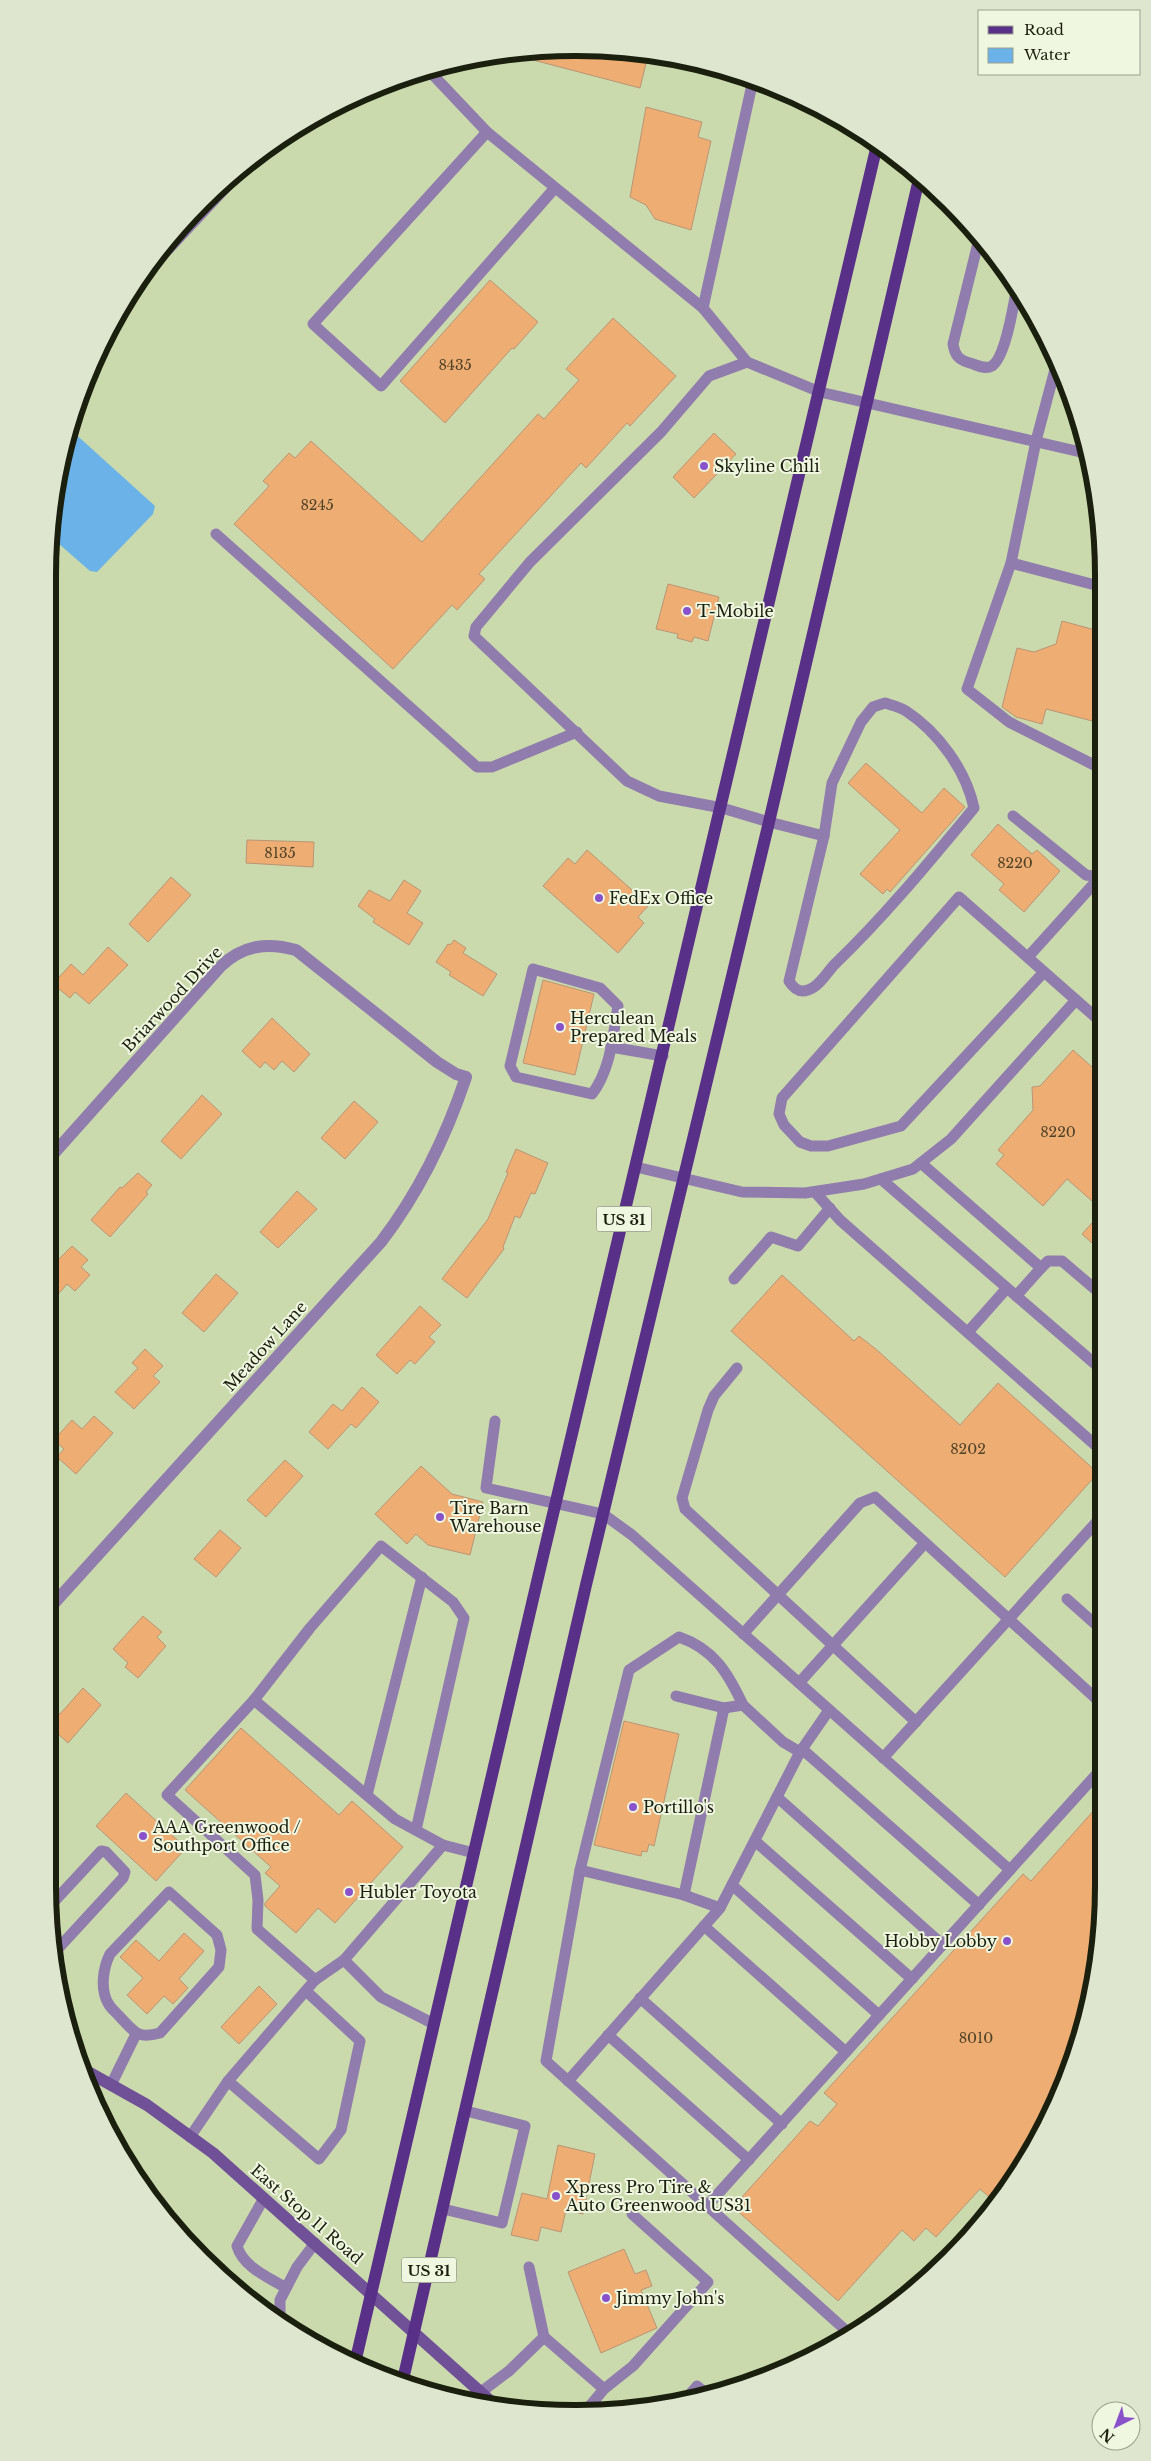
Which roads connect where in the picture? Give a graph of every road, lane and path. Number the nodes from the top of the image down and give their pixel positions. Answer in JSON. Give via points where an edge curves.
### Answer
{"nodes":[{"id":1,"x":437,"y":75,"type":"edge"},
{"id":2,"x":751,"y":88,"type":"edge"},
{"id":3,"x":486,"y":132,"type":"junction"},
{"id":4,"x":875,"y":152,"type":"edge"},
{"id":5,"x":918,"y":185,"type":"edge"},
{"id":6,"x":554,"y":189,"type":"junction"},
{"id":7,"x":977,"y":247,"type":"edge"},
{"id":8,"x":1014,"y":299,"type":"edge"},
{"id":9,"x":703,"y":308,"type":"junction"},
{"id":10,"x":747,"y":362,"type":"junction"},
{"id":11,"x":1054,"y":374,"type":"edge"},
{"id":12,"x":820,"y":392,"type":"junction"},
{"id":13,"x":867,"y":404,"type":"junction"},
{"id":14,"x":1036,"y":441,"type":"junction"},
{"id":15,"x":1080,"y":452,"type":"edge"},
{"id":16,"x":216,"y":534,"type":"dead end"},
{"id":17,"x":1011,"y":563,"type":"junction"},
{"id":18,"x":1095,"y":585,"type":"edge"},
{"id":19,"x":577,"y":732,"type":"junction"},
{"id":20,"x":1095,"y":765,"type":"edge"},
{"id":21,"x":722,"y":808,"type":"junction"},
{"id":22,"x":1013,"y":816,"type":"dead end"},
{"id":23,"x":769,"y":822,"type":"junction"},
{"id":24,"x":824,"y":836,"type":"junction"},
{"id":25,"x":1095,"y":876,"type":"edge"},
{"id":26,"x":1095,"y":883,"type":"edge"},
{"id":27,"x":1028,"y":957,"type":"junction"},
{"id":28,"x":1044,"y":972,"type":"junction"},
{"id":29,"x":1076,"y":1000,"type":"junction"},
{"id":30,"x":1095,"y":1017,"type":"edge"},
{"id":31,"x":611,"y":1047,"type":"junction"},
{"id":32,"x":663,"y":1056,"type":"junction"},
{"id":33,"x":466,"y":1077,"type":"joint"},
{"id":34,"x":56,"y":1151,"type":"edge"},
{"id":35,"x":922,"y":1163,"type":"junction"},
{"id":36,"x":636,"y":1167,"type":"junction"},
{"id":37,"x":684,"y":1176,"type":"junction"},
{"id":38,"x":881,"y":1179,"type":"junction"},
{"id":39,"x":815,"y":1192,"type":"junction"},
{"id":40,"x":830,"y":1208,"type":"junction"},
{"id":41,"x":1041,"y":1268,"type":"junction"},
{"id":42,"x":734,"y":1279,"type":"dead end"},
{"id":43,"x":1095,"y":1289,"type":"edge"},
{"id":44,"x":1011,"y":1292,"type":"junction"},
{"id":45,"x":968,"y":1332,"type":"junction"},
{"id":46,"x":1095,"y":1364,"type":"edge"},
{"id":47,"x":737,"y":1368,"type":"dead end"},
{"id":48,"x":495,"y":1421,"type":"dead end"},
{"id":49,"x":1095,"y":1446,"type":"edge"},
{"id":50,"x":556,"y":1505,"type":"junction"},
{"id":51,"x":603,"y":1514,"type":"junction"},
{"id":52,"x":1095,"y":1532,"type":"edge"},
{"id":53,"x":925,"y":1543,"type":"junction"},
{"id":54,"x":422,"y":1577,"type":"junction"},
{"id":55,"x":777,"y":1596,"type":"junction"},
{"id":56,"x":1067,"y":1599,"type":"dead end"},
{"id":57,"x":56,"y":1601,"type":"edge"},
{"id":58,"x":1009,"y":1619,"type":"junction"},
{"id":59,"x":1095,"y":1624,"type":"edge"},
{"id":60,"x":743,"y":1634,"type":"junction"},
{"id":61,"x":832,"y":1646,"type":"junction"},
{"id":62,"x":799,"y":1683,"type":"junction"},
{"id":63,"x":676,"y":1696,"type":"dead end"},
{"id":64,"x":1095,"y":1698,"type":"edge"},
{"id":65,"x":254,"y":1700,"type":"junction"},
{"id":66,"x":743,"y":1705,"type":"junction"},
{"id":67,"x":724,"y":1708,"type":"junction"},
{"id":68,"x":829,"y":1710,"type":"junction"},
{"id":69,"x":916,"y":1722,"type":"junction"},
{"id":70,"x":801,"y":1750,"type":"junction"},
{"id":71,"x":883,"y":1758,"type":"junction"},
{"id":72,"x":1095,"y":1776,"type":"edge"},
{"id":73,"x":367,"y":1795,"type":"junction"},
{"id":74,"x":777,"y":1797,"type":"junction"},
{"id":75,"x":416,"y":1830,"type":"junction"},
{"id":76,"x":755,"y":1841,"type":"junction"},
{"id":77,"x":443,"y":1845,"type":"junction"},
{"id":78,"x":474,"y":1853,"type":"junction"},
{"id":79,"x":580,"y":1870,"type":"junction"},
{"id":80,"x":1010,"y":1870,"type":"junction"},
{"id":81,"x":732,"y":1885,"type":"junction"},
{"id":82,"x":684,"y":1895,"type":"junction"},
{"id":83,"x":56,"y":1899,"type":"edge"},
{"id":84,"x":979,"y":1905,"type":"junction"},
{"id":85,"x":720,"y":1908,"type":"junction"},
{"id":86,"x":704,"y":1926,"type":"junction"},
{"id":87,"x":943,"y":1945,"type":"junction"},
{"id":88,"x":60,"y":1947,"type":"edge"},
{"id":89,"x":344,"y":1960,"type":"junction"},
{"id":90,"x":912,"y":1979,"type":"junction"},
{"id":91,"x":315,"y":1980,"type":"junction"},
{"id":92,"x":306,"y":1991,"type":"junction"},
{"id":93,"x":640,"y":1998,"type":"junction"},
{"id":94,"x":879,"y":2015,"type":"junction"},
{"id":95,"x":434,"y":2024,"type":"junction"},
{"id":96,"x":136,"y":2034,"type":"junction"},
{"id":97,"x":608,"y":2034,"type":"junction"},
{"id":98,"x":846,"y":2052,"type":"junction"},
{"id":99,"x":92,"y":2074,"type":"edge"},
{"id":100,"x":228,"y":2081,"type":"junction"},
{"id":101,"x":568,"y":2081,"type":"junction"},
{"id":102,"x":111,"y":2085,"type":"junction"},
{"id":103,"x":466,"y":2111,"type":"junction"},
{"id":104,"x":782,"y":2124,"type":"junction"},
{"id":105,"x":190,"y":2137,"type":"junction"},
{"id":106,"x":749,"y":2160,"type":"junction"},
{"id":107,"x":264,"y":2198,"type":"junction"},
{"id":108,"x":707,"y":2206,"type":"junction"},
{"id":109,"x":443,"y":2208,"type":"junction"},
{"id":110,"x":632,"y":2214,"type":"dead end"},
{"id":111,"x":315,"y":2243,"type":"junction"},
{"id":112,"x":529,"y":2267,"type":"dead end"},
{"id":113,"x":286,"y":2288,"type":"junction"},
{"id":114,"x":371,"y":2292,"type":"junction"},
{"id":115,"x":280,"y":2312,"type":"edge"},
{"id":116,"x":844,"y":2329,"type":"edge"},
{"id":117,"x":414,"y":2332,"type":"junction"},
{"id":118,"x":544,"y":2337,"type":"junction"},
{"id":119,"x":355,"y":2355,"type":"edge"},
{"id":120,"x":404,"y":2375,"type":"edge"},
{"id":121,"x":604,"y":2389,"type":"junction"},
{"id":122,"x":481,"y":2392,"type":"junction"},
{"id":123,"x":486,"y":2397,"type":"edge"},
{"id":124,"x":591,"y":2405,"type":"edge"}],
"edges":[{"from":1,"to":3,"type":"lane"},
{"from":2,"to":9,"type":"lane"},
{"from":3,"to":6,"type":"lane"},
{"from":3,"to":6,"type":"lane","via":[[313,324],[381,386]]},
{"from":4,"to":12,"type":"main road","number":"US 31"},
{"from":5,"to":13,"type":"main road","number":"US 31"},
{"from":6,"to":9,"type":"lane"},
{"from":7,"to":8,"type":"lane","via":[[953,344],[960,360],[984,368],[993,365],[1001,355]]},
{"from":9,"to":10,"type":"lane"},
{"from":10,"to":12,"type":"lane"},
{"from":10,"to":19,"type":"lane","via":[[709,376],[661,432],[530,562],[476,627],[474,636]]},
{"from":11,"to":14,"type":"lane"},
{"from":12,"to":13,"type":"lane"},
{"from":12,"to":21,"type":"main road","number":"US 31"},
{"from":13,"to":14,"type":"lane"},
{"from":13,"to":23,"type":"main road","number":"US 31"},
{"from":14,"to":15,"type":"lane"},
{"from":14,"to":17,"type":"lane"},
{"from":16,"to":19,"type":"lane","via":[[477,767],[492,767]]},
{"from":17,"to":18,"type":"lane"},
{"from":17,"to":20,"type":"lane","via":[[967,689],[1010,722]]},
{"from":19,"to":21,"type":"lane","via":[[628,781],[659,796]]},
{"from":21,"to":23,"type":"lane"},
{"from":21,"to":32,"type":"main road","number":"US 31"},
{"from":22,"to":25,"type":"lane","via":[[1086,875]]},
{"from":23,"to":24,"type":"lane"},
{"from":23,"to":37,"type":"main road","number":"US 31"},
{"from":24,"to":24,"type":"lane","via":[[832,783],[861,722],[873,707],[885,702],[906,710],[941,742],[961,774],[974,808],[848,953],[816,985],[800,991],[789,981]]},
{"from":26,"to":27,"type":"lane"},
{"from":27,"to":28,"type":"lane"},
{"from":27,"to":28,"type":"lane","via":[[960,896],[782,1098],[779,1114],[784,1125],[800,1142],[811,1146],[828,1146],[901,1126]]},
{"from":28,"to":29,"type":"lane"},
{"from":29,"to":30,"type":"lane"},
{"from":29,"to":35,"type":"lane","via":[[950,1139]]},
{"from":31,"to":31,"type":"lane","via":[[618,1006],[600,988],[533,969],[510,1066],[516,1077],[592,1094],[600,1083]]},
{"from":31,"to":32,"type":"lane"},
{"from":32,"to":36,"type":"main road","number":"US 31"},
{"from":33,"to":34,"type":"street","name":"Briarwood Drive","via":[[437,1062],[296,950],[278,945],[260,946],[242,951],[220,967]]},
{"from":33,"to":57,"type":"street","name":"Meadow Lane","via":[[429,1169],[382,1242]]},
{"from":35,"to":38,"type":"lane"},
{"from":35,"to":41,"type":"lane"},
{"from":36,"to":37,"type":"lane"},
{"from":36,"to":50,"type":"main road","number":"US 31"},
{"from":37,"to":39,"type":"lane","via":[[742,1192]]},
{"from":37,"to":51,"type":"main road","number":"US 31"},
{"from":38,"to":39,"type":"lane"},
{"from":38,"to":44,"type":"lane"},
{"from":39,"to":40,"type":"lane"},
{"from":40,"to":42,"type":"lane","via":[[798,1246],[771,1237]]},
{"from":40,"to":45,"type":"lane"},
{"from":41,"to":43,"type":"lane","via":[[1048,1261],[1062,1261]]},
{"from":41,"to":44,"type":"lane"},
{"from":44,"to":45,"type":"lane"},
{"from":44,"to":46,"type":"lane"},
{"from":45,"to":49,"type":"lane"},
{"from":47,"to":55,"type":"lane","via":[[714,1396],[682,1498],[685,1509]]},
{"from":48,"to":50,"type":"lane","via":[[486,1488]]},
{"from":50,"to":51,"type":"lane"},
{"from":50,"to":78,"type":"main road","number":"US 31"},
{"from":51,"to":60,"type":"lane","via":[[632,1535]]},
{"from":51,"to":103,"type":"main road","number":"US 31"},
{"from":52,"to":58,"type":"lane"},
{"from":53,"to":55,"type":"lane","via":[[876,1497],[860,1503]]},
{"from":53,"to":58,"type":"lane"},
{"from":53,"to":61,"type":"lane"},
{"from":54,"to":65,"type":"lane","via":[[381,1546],[310,1628]]},
{"from":54,"to":73,"type":"lane"},
{"from":54,"to":75,"type":"lane","via":[[453,1602],[464,1618]]},
{"from":55,"to":60,"type":"lane"},
{"from":55,"to":61,"type":"lane"},
{"from":56,"to":59,"type":"lane"},
{"from":58,"to":64,"type":"lane"},
{"from":58,"to":69,"type":"lane"},
{"from":60,"to":62,"type":"lane"},
{"from":61,"to":62,"type":"lane"},
{"from":61,"to":69,"type":"lane"},
{"from":62,"to":68,"type":"lane"},
{"from":63,"to":67,"type":"lane"},
{"from":65,"to":73,"type":"lane"},
{"from":65,"to":91,"type":"lane","via":[[168,1796],[255,1875],[258,1900],[256,1929]]},
{"from":66,"to":67,"type":"lane"},
{"from":66,"to":70,"type":"lane","via":[[783,1742]]},
{"from":66,"to":79,"type":"lane","via":[[724,1668],[696,1643],[679,1638],[628,1670]]},
{"from":67,"to":82,"type":"lane"},
{"from":68,"to":70,"type":"lane"},
{"from":68,"to":71,"type":"lane"},
{"from":69,"to":71,"type":"lane"},
{"from":70,"to":74,"type":"lane"},
{"from":70,"to":84,"type":"lane"},
{"from":71,"to":80,"type":"lane"},
{"from":72,"to":80,"type":"lane"},
{"from":73,"to":75,"type":"lane","via":[[396,1819]]},
{"from":74,"to":76,"type":"lane"},
{"from":74,"to":87,"type":"lane"},
{"from":75,"to":77,"type":"lane"},
{"from":76,"to":81,"type":"lane"},
{"from":76,"to":90,"type":"lane"},
{"from":77,"to":78,"type":"lane"},
{"from":77,"to":89,"type":"lane"},
{"from":78,"to":95,"type":"main road","number":"US 31"},
{"from":79,"to":82,"type":"lane"},
{"from":79,"to":101,"type":"lane","via":[[546,2061]]},
{"from":80,"to":84,"type":"lane"},
{"from":81,"to":85,"type":"lane"},
{"from":81,"to":94,"type":"lane"},
{"from":82,"to":85,"type":"lane"},
{"from":83,"to":88,"type":"lane","via":[[101,1851],[106,1852],[125,1872]]},
{"from":84,"to":87,"type":"lane"},
{"from":85,"to":86,"type":"lane"},
{"from":86,"to":93,"type":"lane"},
{"from":86,"to":98,"type":"lane"},
{"from":87,"to":90,"type":"lane"},
{"from":89,"to":91,"type":"lane"},
{"from":89,"to":95,"type":"lane","via":[[381,1996]]},
{"from":90,"to":94,"type":"lane"},
{"from":91,"to":92,"type":"lane"},
{"from":92,"to":100,"type":"lane"},
{"from":92,"to":100,"type":"lane","via":[[360,2041],[342,2130],[319,2159]]},
{"from":93,"to":97,"type":"lane"},
{"from":93,"to":104,"type":"lane"},
{"from":94,"to":98,"type":"lane"},
{"from":95,"to":114,"type":"main road","number":"US 31"},
{"from":96,"to":96,"type":"lane","via":[[160,2033],[219,1967],[221,1950],[217,1935],[169,1892],[110,1954],[104,1966],[108,2003]]},
{"from":96,"to":102,"type":"lane"},
{"from":97,"to":101,"type":"lane"},
{"from":97,"to":106,"type":"lane"},
{"from":98,"to":104,"type":"lane"},
{"from":99,"to":102,"type":"main road","name":"East Stop 11 Road"},
{"from":100,"to":105,"type":"lane"},
{"from":101,"to":108,"type":"lane"},
{"from":102,"to":105,"type":"main road","name":"East Stop 11 Road","via":[[147,2105]]},
{"from":103,"to":109,"type":"main road","number":"US 31"},
{"from":103,"to":109,"type":"lane","via":[[525,2126],[502,2223]]},
{"from":104,"to":106,"type":"lane"},
{"from":105,"to":107,"type":"main road","name":"East Stop 11 Road"},
{"from":106,"to":108,"type":"lane"},
{"from":107,"to":111,"type":"main road","name":"East Stop 11 Road"},
{"from":107,"to":113,"type":"lane","via":[[237,2246],[239,2255],[254,2269]]},
{"from":108,"to":116,"type":"lane"},
{"from":109,"to":117,"type":"main road","number":"US 31"},
{"from":110,"to":121,"type":"lane","via":[[708,2282],[633,2366]]},
{"from":111,"to":113,"type":"lane"},
{"from":111,"to":114,"type":"main road","name":"East Stop 11 Road"},
{"from":112,"to":118,"type":"lane"},
{"from":113,"to":115,"type":"lane","via":[[280,2300]]},
{"from":114,"to":117,"type":"main road","name":"East Stop 11 Road"},
{"from":114,"to":119,"type":"main road","number":"US 31"},
{"from":117,"to":120,"type":"main road","number":"US 31"},
{"from":117,"to":122,"type":"main road","name":"East Stop 11 Road"},
{"from":118,"to":121,"type":"lane"},
{"from":118,"to":122,"type":"lane","via":[[509,2371]]},
{"from":121,"to":124,"type":"lane"},
{"from":122,"to":123,"type":"main road","name":"East Stop 11 Road"}]}
